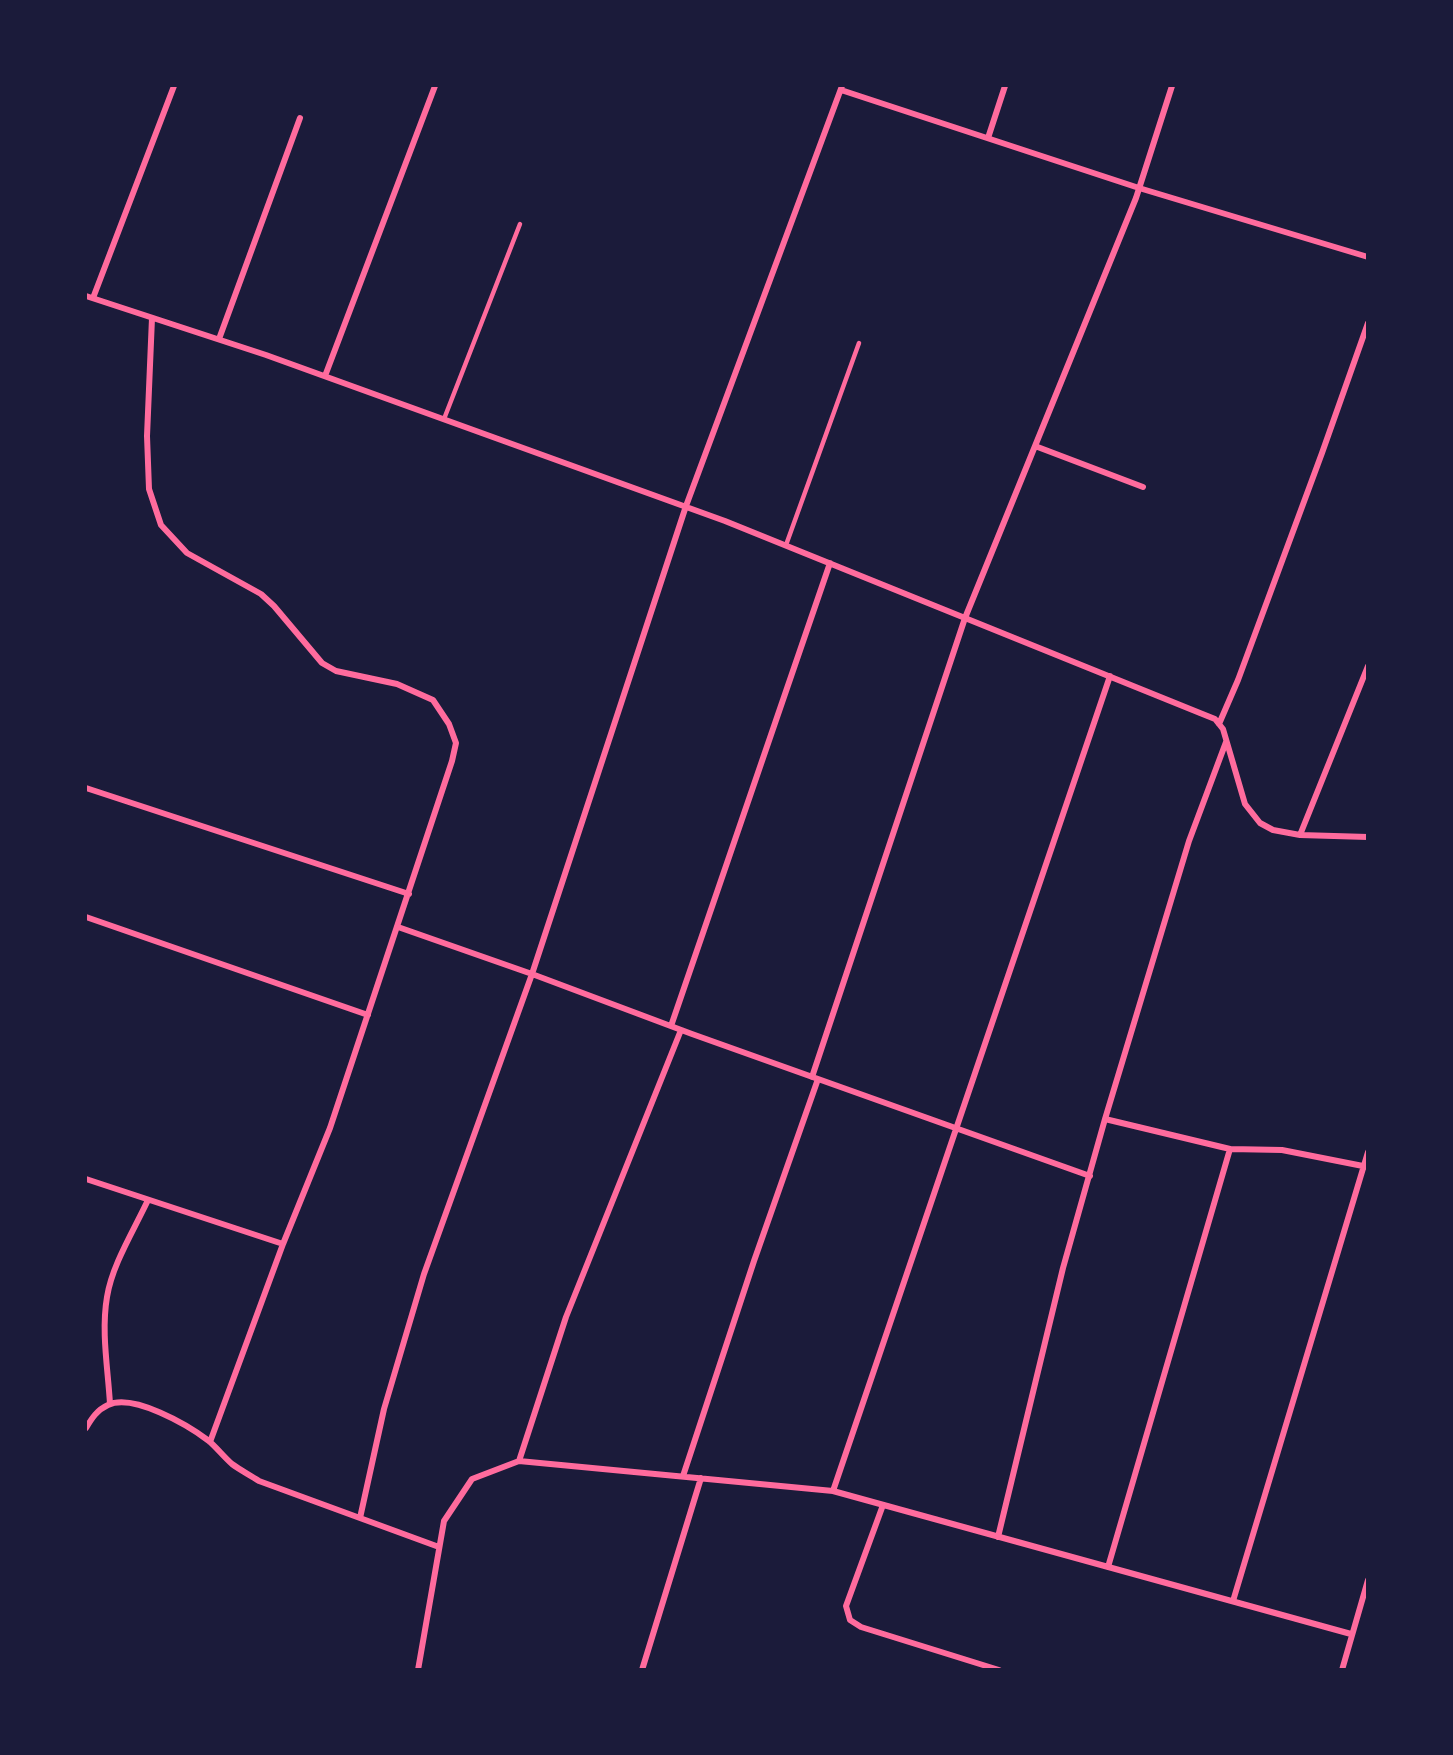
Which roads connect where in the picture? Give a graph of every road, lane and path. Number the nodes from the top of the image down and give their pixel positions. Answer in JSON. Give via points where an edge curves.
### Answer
{"nodes":[{"id":1,"x":174,"y":86,"type":"edge"},
{"id":2,"x":435,"y":86,"type":"edge"},
{"id":3,"x":1005,"y":86,"type":"edge"},
{"id":4,"x":1172,"y":86,"type":"edge"},
{"id":5,"x":842,"y":88,"type":"edge"},
{"id":6,"x":300,"y":118,"type":"dead end"},
{"id":7,"x":988,"y":138,"type":"junction"},
{"id":8,"x":1139,"y":188,"type":"junction"},
{"id":9,"x":520,"y":224,"type":"dead end"},
{"id":10,"x":1368,"y":256,"type":"edge"},
{"id":11,"x":89,"y":297,"type":"edge"},
{"id":12,"x":152,"y":318,"type":"junction"},
{"id":13,"x":1368,"y":322,"type":"edge"},
{"id":14,"x":219,"y":339,"type":"junction"},
{"id":15,"x":859,"y":343,"type":"dead end"},
{"id":16,"x":325,"y":376,"type":"junction"},
{"id":17,"x":444,"y":419,"type":"junction"},
{"id":18,"x":1035,"y":446,"type":"junction"},
{"id":19,"x":1143,"y":487,"type":"dead end"},
{"id":20,"x":686,"y":506,"type":"junction"},
{"id":21,"x":786,"y":545,"type":"junction"},
{"id":22,"x":830,"y":563,"type":"junction"},
{"id":23,"x":964,"y":618,"type":"junction"},
{"id":24,"x":1368,"y":666,"type":"edge"},
{"id":25,"x":1110,"y":676,"type":"junction"},
{"id":26,"x":1219,"y":724,"type":"junction"},
{"id":27,"x":1226,"y":741,"type":"junction"},
{"id":28,"x":86,"y":788,"type":"edge"},
{"id":29,"x":1300,"y":835,"type":"junction"},
{"id":30,"x":1368,"y":837,"type":"edge"},
{"id":31,"x":409,"y":894,"type":"junction"},
{"id":32,"x":86,"y":917,"type":"edge"},
{"id":33,"x":398,"y":927,"type":"junction"},
{"id":34,"x":532,"y":974,"type":"junction"},
{"id":35,"x":368,"y":1015,"type":"junction"},
{"id":36,"x":671,"y":1026,"type":"junction"},
{"id":37,"x":681,"y":1030,"type":"junction"},
{"id":38,"x":815,"y":1078,"type":"junction"},
{"id":39,"x":1105,"y":1119,"type":"junction"},
{"id":40,"x":956,"y":1128,"type":"junction"},
{"id":41,"x":1230,"y":1149,"type":"junction"},
{"id":42,"x":1368,"y":1152,"type":"edge"},
{"id":43,"x":1365,"y":1167,"type":"edge"},
{"id":44,"x":1090,"y":1176,"type":"junction"},
{"id":45,"x":86,"y":1179,"type":"edge"},
{"id":46,"x":148,"y":1200,"type":"junction"},
{"id":47,"x":283,"y":1244,"type":"junction"},
{"id":48,"x":110,"y":1404,"type":"junction"},
{"id":49,"x":86,"y":1428,"type":"edge"},
{"id":50,"x":210,"y":1442,"type":"junction"},
{"id":51,"x":519,"y":1461,"type":"junction"},
{"id":52,"x":683,"y":1476,"type":"junction"},
{"id":53,"x":701,"y":1478,"type":"junction"},
{"id":54,"x":833,"y":1491,"type":"junction"},
{"id":55,"x":883,"y":1505,"type":"junction"},
{"id":56,"x":360,"y":1518,"type":"junction"},
{"id":57,"x":998,"y":1537,"type":"junction"},
{"id":58,"x":439,"y":1548,"type":"junction"},
{"id":59,"x":1108,"y":1567,"type":"junction"},
{"id":60,"x":1368,"y":1580,"type":"edge"},
{"id":61,"x":1233,"y":1601,"type":"junction"},
{"id":62,"x":1351,"y":1634,"type":"junction"},
{"id":63,"x":418,"y":1670,"type":"edge"},
{"id":64,"x":642,"y":1670,"type":"edge"},
{"id":65,"x":999,"y":1670,"type":"edge"},
{"id":66,"x":1342,"y":1670,"type":"edge"}],
"edges":[{"from":1,"to":11,"type":"street"},
{"from":2,"to":16,"type":"street"},
{"from":3,"to":7,"type":"street"},
{"from":4,"to":8,"type":"street"},
{"from":5,"to":7,"type":"street"},
{"from":5,"to":20,"type":"street"},
{"from":6,"to":14,"type":"street"},
{"from":7,"to":8,"type":"street"},
{"from":8,"to":10,"type":"street"},
{"from":8,"to":18,"type":"street"},
{"from":9,"to":17,"type":"lane"},
{"from":11,"to":12,"type":"street"},
{"from":12,"to":14,"type":"street"},
{"from":12,"to":31,"type":"street","via":[[149,489],[161,525],[187,553],[261,594],[322,663],[336,671],[397,684],[433,700],[449,724],[456,743],[452,762]]},
{"from":13,"to":26,"type":"street"},
{"from":14,"to":16,"type":"street"},
{"from":15,"to":21,"type":"lane"},
{"from":16,"to":17,"type":"street"},
{"from":17,"to":20,"type":"street"},
{"from":18,"to":19,"type":"street"},
{"from":18,"to":23,"type":"street"},
{"from":20,"to":21,"type":"street"},
{"from":20,"to":34,"type":"street"},
{"from":21,"to":22,"type":"street"},
{"from":22,"to":23,"type":"street"},
{"from":22,"to":36,"type":"street"},
{"from":23,"to":25,"type":"street"},
{"from":23,"to":38,"type":"street"},
{"from":24,"to":29,"type":"street"},
{"from":25,"to":26,"type":"street"},
{"from":25,"to":40,"type":"street"},
{"from":26,"to":27,"type":"street"},
{"from":27,"to":29,"type":"street","via":[[1245,804],[1260,823]]},
{"from":27,"to":39,"type":"street","via":[[1189,841]]},
{"from":28,"to":31,"type":"street"},
{"from":29,"to":30,"type":"street"},
{"from":31,"to":33,"type":"street"},
{"from":32,"to":35,"type":"street"},
{"from":33,"to":34,"type":"street"},
{"from":33,"to":35,"type":"street"},
{"from":34,"to":36,"type":"street"},
{"from":34,"to":56,"type":"street","via":[[424,1274],[384,1409]]},
{"from":35,"to":47,"type":"street","via":[[330,1128]]},
{"from":36,"to":37,"type":"street"},
{"from":37,"to":38,"type":"street"},
{"from":37,"to":51,"type":"street","via":[[566,1317]]},
{"from":38,"to":40,"type":"street"},
{"from":38,"to":52,"type":"street"},
{"from":39,"to":41,"type":"street"},
{"from":39,"to":44,"type":"street"},
{"from":40,"to":44,"type":"street"},
{"from":40,"to":54,"type":"street"},
{"from":41,"to":43,"type":"street","via":[[1282,1150]]},
{"from":41,"to":59,"type":"street"},
{"from":42,"to":43,"type":"street"},
{"from":43,"to":61,"type":"street"},
{"from":44,"to":57,"type":"street","via":[[1063,1268]]},
{"from":45,"to":46,"type":"street"},
{"from":46,"to":47,"type":"street"},
{"from":46,"to":48,"type":"street","via":[[106,1298]]},
{"from":47,"to":50,"type":"street"},
{"from":48,"to":49,"type":"street","via":[[97,1411]]},
{"from":48,"to":50,"type":"street","via":[[129,1403],[156,1411]]},
{"from":50,"to":56,"type":"street","via":[[232,1464],[259,1481]]},
{"from":51,"to":52,"type":"street"},
{"from":51,"to":58,"type":"street","via":[[472,1479],[444,1521]]},
{"from":52,"to":53,"type":"street"},
{"from":53,"to":54,"type":"street"},
{"from":53,"to":64,"type":"street"},
{"from":54,"to":55,"type":"street"},
{"from":55,"to":57,"type":"street"},
{"from":55,"to":65,"type":"street","via":[[846,1606],[850,1620],[861,1627]]},
{"from":56,"to":58,"type":"street"},
{"from":57,"to":59,"type":"street"},
{"from":58,"to":63,"type":"street"},
{"from":59,"to":61,"type":"street"},
{"from":60,"to":62,"type":"street"},
{"from":61,"to":62,"type":"street"},
{"from":62,"to":66,"type":"street"}]}
